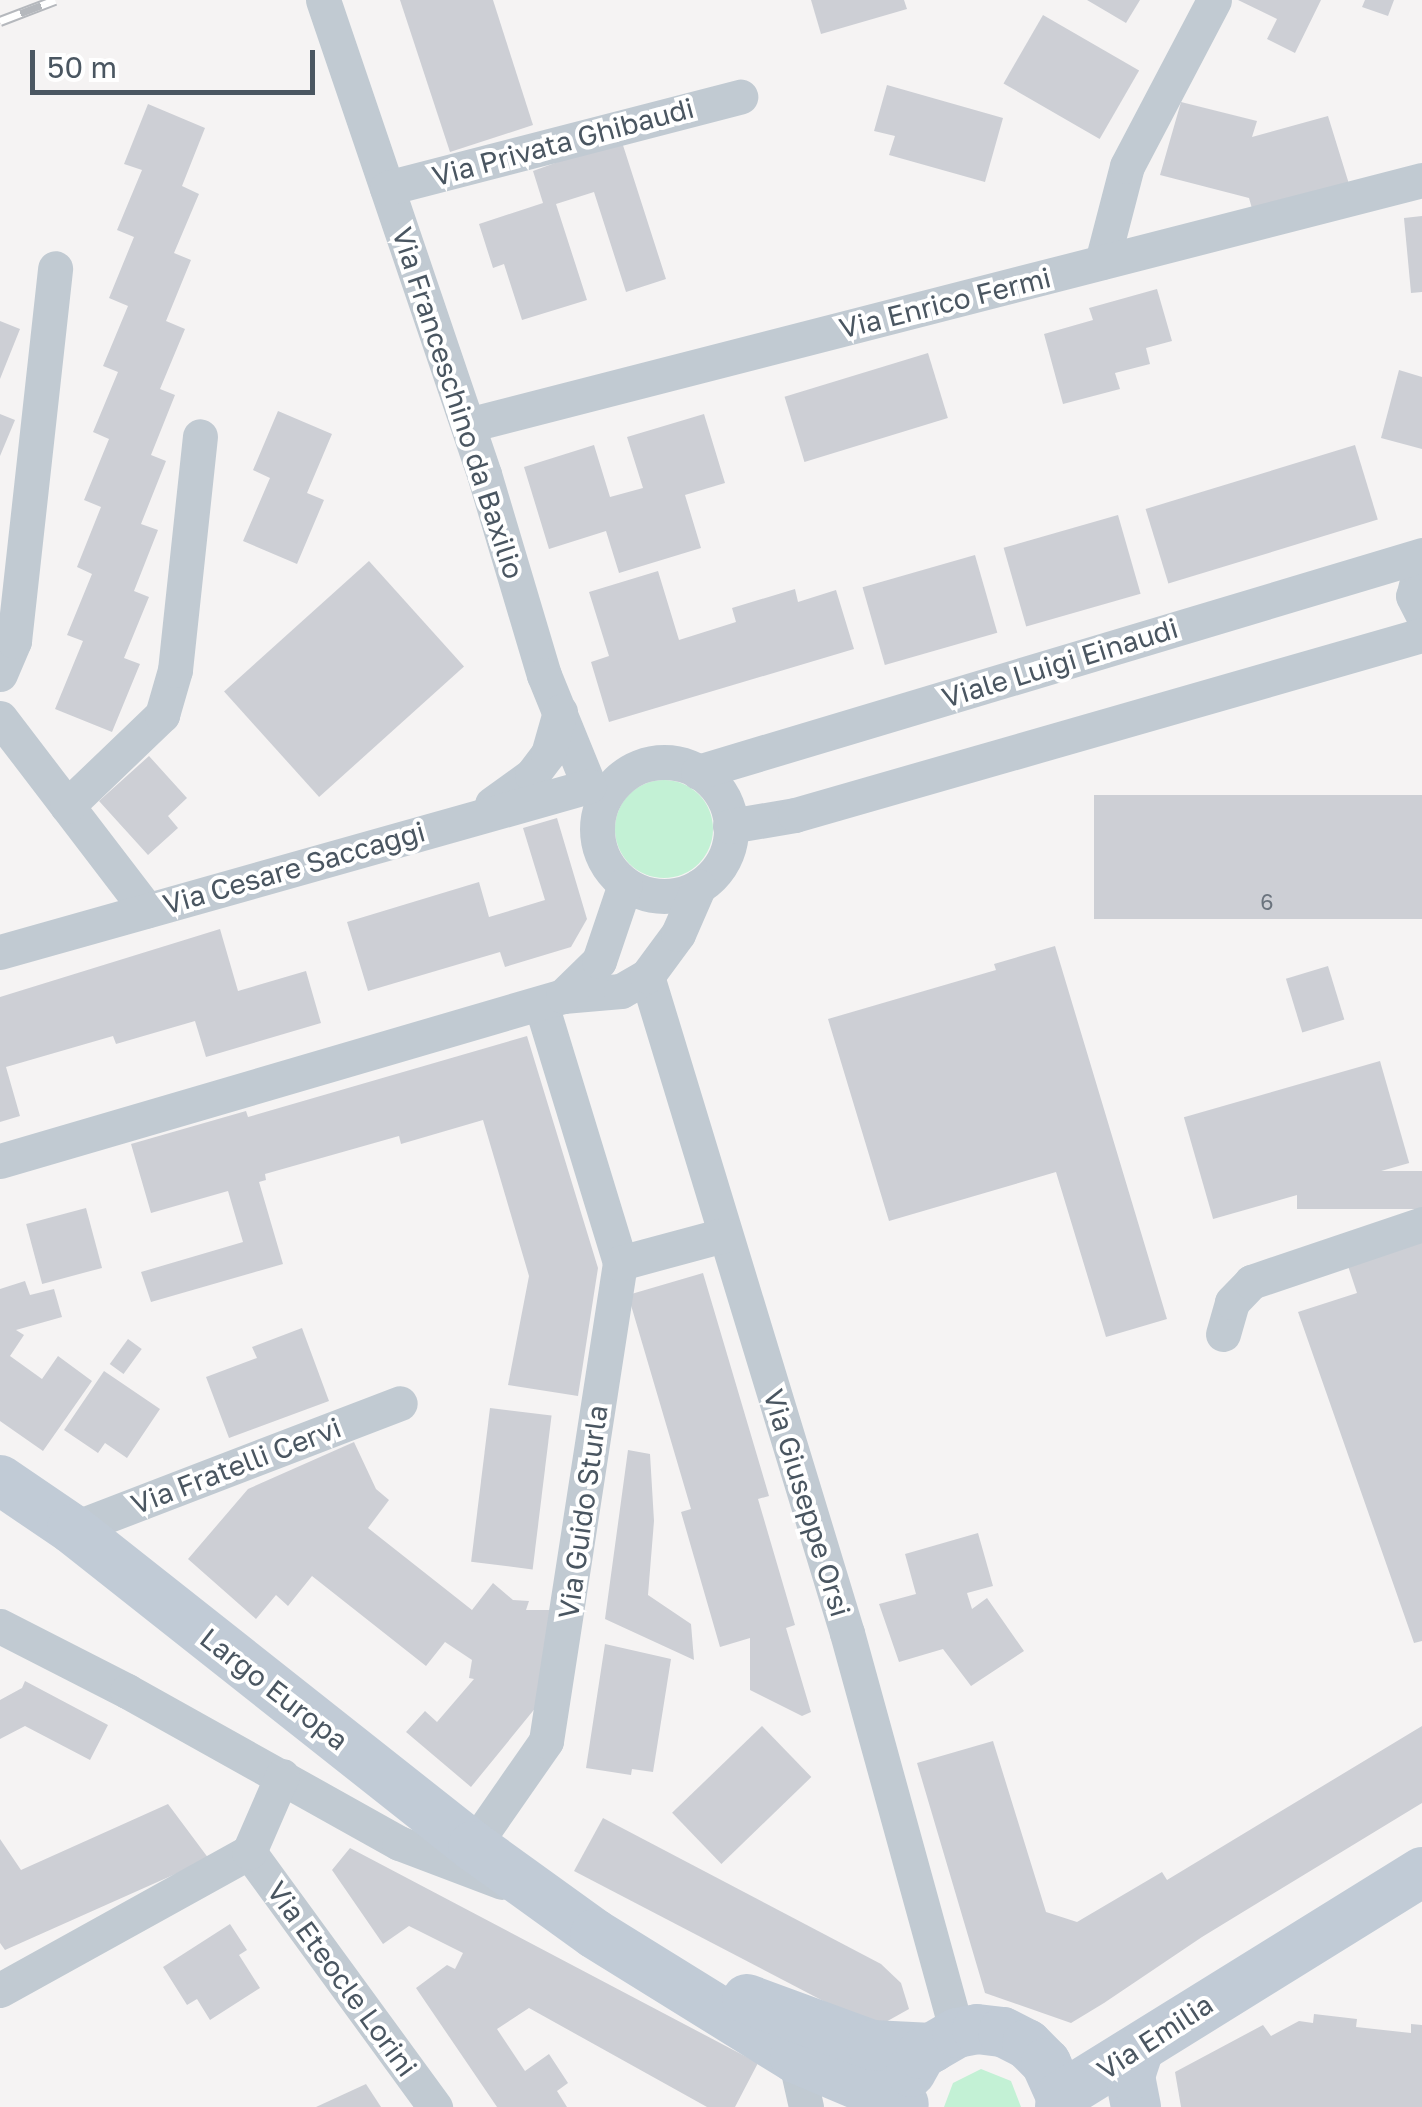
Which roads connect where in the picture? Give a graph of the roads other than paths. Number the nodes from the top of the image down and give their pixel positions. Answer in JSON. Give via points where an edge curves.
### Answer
{"nodes":[{"id":1,"x":323,"y":0,"type":"edge"},
{"id":2,"x":1214,"y":0,"type":"edge"},
{"id":3,"x":740,"y":96,"type":"dead end"},
{"id":4,"x":1422,"y":180,"type":"edge"},
{"id":5,"x":387,"y":188,"type":"junction"},
{"id":6,"x":1102,"y":262,"type":"junction"},
{"id":7,"x":55,"y":268,"type":"dead end"},
{"id":8,"x":468,"y":426,"type":"junction"},
{"id":9,"x":200,"y":436,"type":"dead end"},
{"id":10,"x":1422,"y":558,"type":"edge"},
{"id":11,"x":1422,"y":614,"type":"edge"},
{"id":12,"x":1422,"y":635,"type":"edge"},
{"id":13,"x":0,"y":674,"type":"edge"},
{"id":14,"x":560,"y":712,"type":"junction"},
{"id":15,"x":0,"y":718,"type":"edge"},
{"id":16,"x":698,"y":772,"type":"junction"},
{"id":17,"x":597,"y":792,"type":"junction"},
{"id":18,"x":67,"y":806,"type":"junction"},
{"id":19,"x":469,"y":818,"type":"junction"},
{"id":20,"x":730,"y":826,"type":"junction"},
{"id":21,"x":625,"y":884,"type":"junction"},
{"id":22,"x":699,"y":886,"type":"junction"},
{"id":23,"x":146,"y":910,"type":"junction"},
{"id":24,"x":0,"y":952,"type":"edge"},
{"id":25,"x":647,"y":976,"type":"junction"},
{"id":26,"x":552,"y":1000,"type":"junction"},
{"id":27,"x":0,"y":1160,"type":"edge"},
{"id":28,"x":1422,"y":1224,"type":"edge"},
{"id":29,"x":724,"y":1235,"type":"junction"},
{"id":30,"x":620,"y":1263,"type":"junction"},
{"id":31,"x":1222,"y":1334,"type":"dead end"},
{"id":32,"x":400,"y":1403,"type":"dead end"},
{"id":33,"x":0,"y":1480,"type":"edge"},
{"id":34,"x":72,"y":1529,"type":"junction"},
{"id":35,"x":0,"y":1626,"type":"edge"},
{"id":36,"x":282,"y":1776,"type":"junction"},
{"id":37,"x":473,"y":1846,"type":"junction"},
{"id":38,"x":249,"y":1852,"type":"junction"},
{"id":39,"x":1422,"y":1872,"type":"edge"},
{"id":40,"x":547,"y":1900,"type":"junction"},
{"id":41,"x":595,"y":1934,"type":"junction"},
{"id":42,"x":1248,"y":1976,"type":"junction"},
{"id":43,"x":0,"y":1990,"type":"edge"},
{"id":44,"x":944,"y":2040,"type":"junction"},
{"id":45,"x":1138,"y":2052,"type":"junction"},
{"id":46,"x":796,"y":2058,"type":"junction"},
{"id":47,"x":1056,"y":2089,"type":"edge"},
{"id":48,"x":904,"y":2105,"type":"edge"},
{"id":49,"x":435,"y":2107,"type":"edge"},
{"id":50,"x":806,"y":2107,"type":"edge"},
{"id":51,"x":1136,"y":2107,"type":"edge"}],
"edges":[{"from":1,"to":5,"type":"street","name":"Via Franceschino da Baxilio"},
{"from":2,"to":6,"type":"street","via":[[1127,166]]},
{"from":3,"to":5,"type":"street","name":"Via Privata Ghibaudi"},
{"from":4,"to":6,"type":"street","name":"Via Enrico Fermi"},
{"from":5,"to":8,"type":"street","name":"Via Franceschino da Baxilio"},
{"from":6,"to":8,"type":"street","name":"Via Enrico Fermi"},
{"from":7,"to":13,"type":"street","via":[[14,641]]},
{"from":8,"to":14,"type":"street","name":"Via Franceschino da Baxilio"},
{"from":9,"to":18,"type":"street","via":[[174,670],[162,716]]},
{"from":10,"to":11,"type":"street","via":[[1413,596]]},
{"from":10,"to":16,"type":"street","name":"Viale Luigi Einaudi"},
{"from":12,"to":20,"type":"street","via":[[795,814]]},
{"from":14,"to":17,"type":"street","name":"Via Franceschino da Baxilio"},
{"from":14,"to":19,"type":"street","via":[[548,754],[532,775]]},
{"from":15,"to":18,"type":"street"},
{"from":16,"to":17,"type":"street","via":[[680,764],[642,766]]},
{"from":16,"to":20,"type":"street","via":[[721,795]]},
{"from":17,"to":19,"type":"street","name":"Via Cesare Saccaggi"},
{"from":17,"to":21,"type":"street","via":[[598,844]]},
{"from":18,"to":23,"type":"street"},
{"from":19,"to":23,"type":"street","name":"Via Cesare Saccaggi"},
{"from":20,"to":22,"type":"street","via":[[723,860]]},
{"from":21,"to":22,"type":"street","via":[[662,896]]},
{"from":21,"to":26,"type":"street","via":[[599,962]]},
{"from":22,"to":25,"type":"street","via":[[678,934]]},
{"from":23,"to":24,"type":"street","name":"Via Cesare Saccaggi"},
{"from":25,"to":26,"type":"street","via":[[621,992]]},
{"from":25,"to":29,"type":"street","name":"Via Giuseppe Orsi"},
{"from":26,"to":27,"type":"street"},
{"from":26,"to":30,"type":"street"},
{"from":28,"to":31,"type":"street","via":[[1251,1282],[1232,1302]]},
{"from":29,"to":30,"type":"street"},
{"from":29,"to":44,"type":"street","name":"Via Giuseppe Orsi","via":[[847,1633]]},
{"from":30,"to":37,"type":"street","name":"Via Guido Sturla","via":[[546,1741]]},
{"from":32,"to":34,"type":"street","name":"Via Fratelli Cervi"},
{"from":33,"to":34,"type":"street","name":"Largo Europa"},
{"from":34,"to":37,"type":"street","name":"Largo Europa"},
{"from":35,"to":36,"type":"street","name":"Largo Europa"},
{"from":36,"to":38,"type":"street"},
{"from":36,"to":40,"type":"street","name":"Largo Europa","via":[[400,1843]]},
{"from":37,"to":40,"type":"street","name":"Largo Europa"},
{"from":38,"to":43,"type":"street"},
{"from":38,"to":49,"type":"street","name":"Via Eteocle Lorini"},
{"from":39,"to":42,"type":"street","name":"Via Emilia"},
{"from":40,"to":41,"type":"street","name":"Largo Europa"},
{"from":41,"to":44,"type":"street","name":"Largo Europa","via":[[872,2046]]},
{"from":41,"to":46,"type":"street","name":"Largo Europa"},
{"from":42,"to":45,"type":"street","name":"Via Emilia"},
{"from":42,"to":47,"type":"street","name":"Via Emilia","via":[[1127,2020]]},
{"from":44,"to":47,"type":"street","name":"Largo Europa","via":[[977,2029],[1004,2032],[1027,2044]]},
{"from":44,"to":48,"type":"street","via":[[921,2054]]},
{"from":45,"to":47,"type":"street","name":"Via Emilia"},
{"from":45,"to":51,"type":"street","via":[[1130,2076]]},
{"from":46,"to":48,"type":"street","name":"Largo Europa"},
{"from":46,"to":50,"type":"street"}]}
